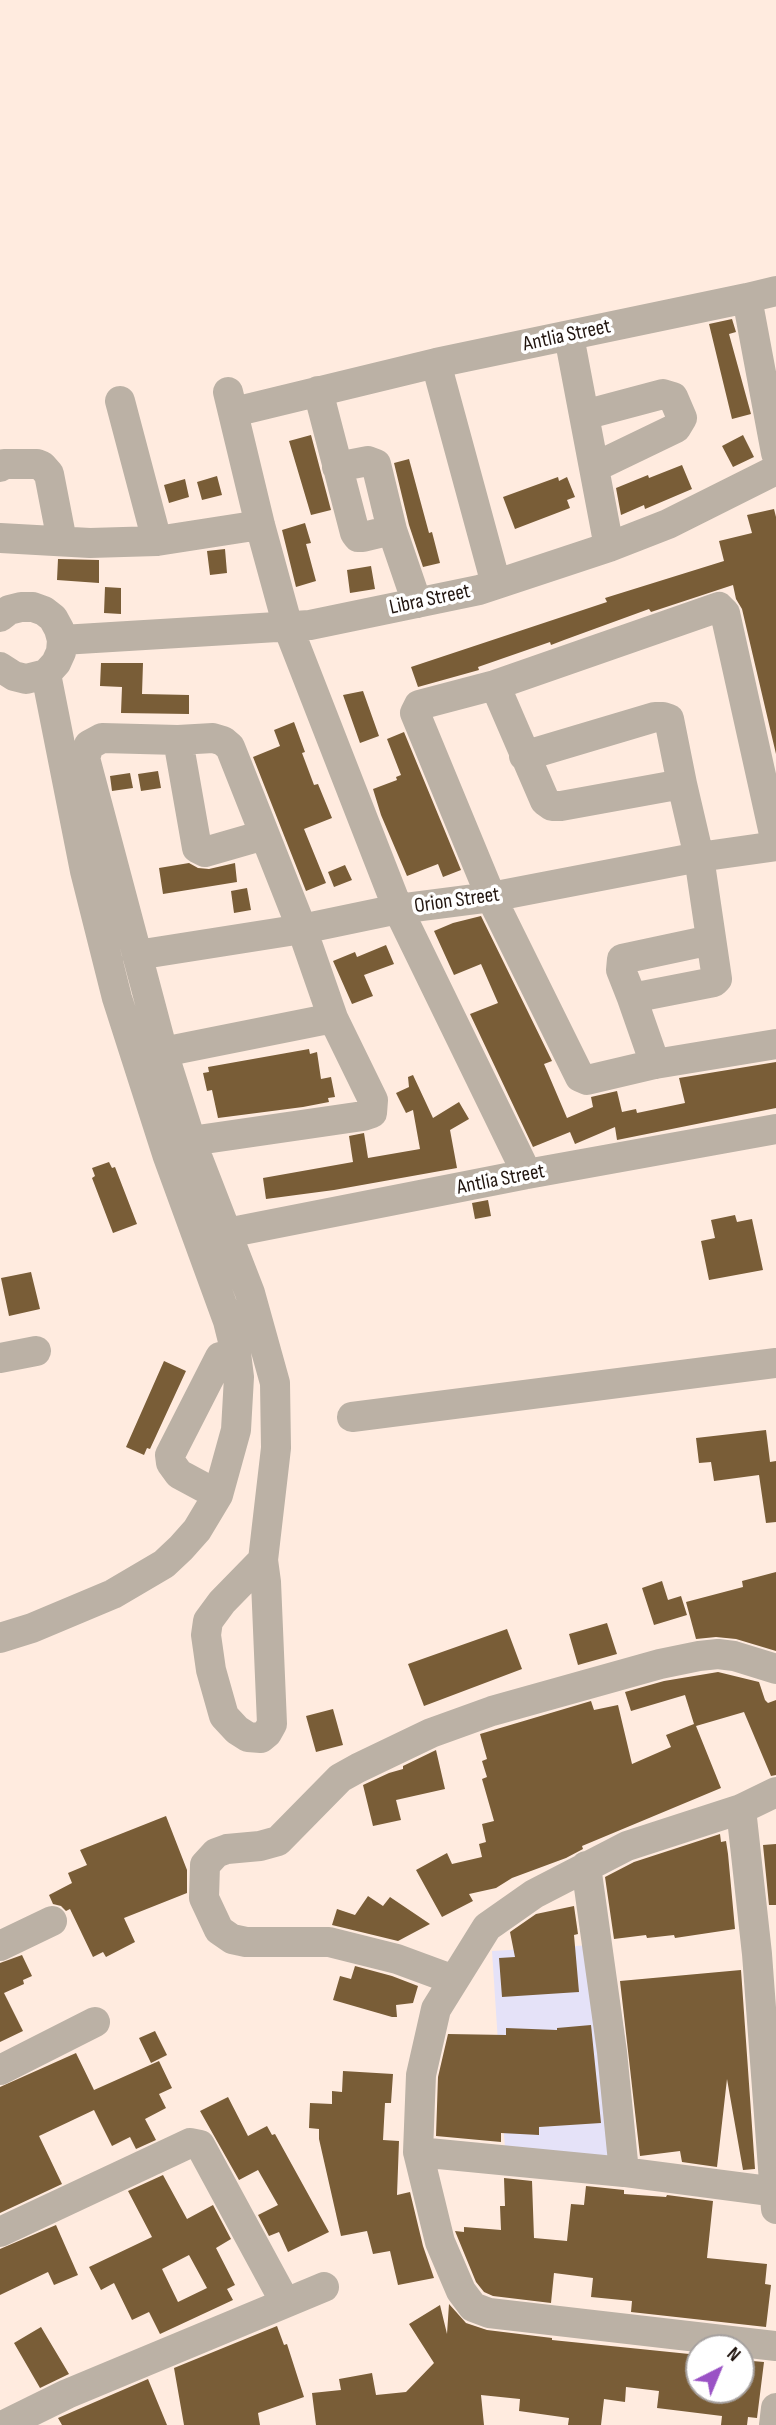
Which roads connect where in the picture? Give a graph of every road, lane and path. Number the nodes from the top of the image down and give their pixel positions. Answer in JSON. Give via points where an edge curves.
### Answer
{"nodes":[{"id":1,"x":776,"y":291,"type":"edge"},
{"id":2,"x":747,"y":298,"type":"junction"},
{"id":3,"x":569,"y":336,"type":"junction"},
{"id":4,"x":436,"y":363,"type":"junction"},
{"id":5,"x":317,"y":391,"type":"junction"},
{"id":6,"x":120,"y":401,"type":"dead end"},
{"id":7,"x":584,"y":415,"type":"junction"},
{"id":8,"x":776,"y":453,"type":"edge"},
{"id":9,"x":0,"y":467,"type":"edge"},
{"id":10,"x":595,"y":467,"type":"junction"},
{"id":11,"x":776,"y":470,"type":"edge"},
{"id":12,"x":260,"y":525,"type":"junction"},
{"id":13,"x":0,"y":538,"type":"edge"},
{"id":14,"x":62,"y":541,"type":"junction"},
{"id":15,"x":157,"y":541,"type":"junction"},
{"id":16,"x":609,"y":547,"type":"junction"},
{"id":17,"x":496,"y":584,"type":"junction"},
{"id":18,"x":417,"y":603,"type":"junction"},
{"id":19,"x":0,"y":617,"type":"edge"},
{"id":20,"x":288,"y":627,"type":"junction"},
{"id":21,"x":62,"y":640,"type":"junction"},
{"id":22,"x":24,"y":673,"type":"edge"},
{"id":23,"x":495,"y":685,"type":"junction"},
{"id":24,"x":178,"y":740,"type":"junction"},
{"id":25,"x":524,"y":756,"type":"junction"},
{"id":26,"x":682,"y":784,"type":"junction"},
{"id":27,"x":264,"y":835,"type":"junction"},
{"id":28,"x":776,"y":845,"type":"edge"},
{"id":29,"x":699,"y":857,"type":"junction"},
{"id":30,"x":491,"y":897,"type":"junction"},
{"id":31,"x":398,"y":909,"type":"junction"},
{"id":32,"x":302,"y":929,"type":"junction"},
{"id":33,"x":711,"y":940,"type":"junction"},
{"id":34,"x":137,"y":955,"type":"junction"},
{"id":35,"x":632,"y":998,"type":"junction"},
{"id":36,"x":334,"y":1018,"type":"junction"},
{"id":37,"x":776,"y":1044,"type":"edge"},
{"id":38,"x":163,"y":1052,"type":"junction"},
{"id":39,"x":655,"y":1064,"type":"junction"},
{"id":40,"x":776,"y":1129,"type":"edge"},
{"id":41,"x":191,"y":1141,"type":"junction"},
{"id":42,"x":527,"y":1174,"type":"junction"},
{"id":43,"x":227,"y":1233,"type":"junction"},
{"id":44,"x":36,"y":1350,"type":"dead end"},
{"id":45,"x":228,"y":1355,"type":"junction"},
{"id":46,"x":0,"y":1358,"type":"edge"},
{"id":47,"x":776,"y":1363,"type":"edge"},
{"id":48,"x":352,"y":1417,"type":"dead end"},
{"id":49,"x":209,"y":1490,"type":"junction"},
{"id":50,"x":263,"y":1560,"type":"junction"},
{"id":51,"x":110,"y":1587,"type":"junction"},
{"id":52,"x":0,"y":1619,"type":"edge"},
{"id":53,"x":0,"y":1638,"type":"edge"},
{"id":54,"x":776,"y":1669,"type":"edge"},
{"id":55,"x":776,"y":1792,"type":"edge"},
{"id":56,"x":741,"y":1809,"type":"junction"},
{"id":57,"x":586,"y":1866,"type":"junction"},
{"id":58,"x":52,"y":1921,"type":"dead end"},
{"id":59,"x":0,"y":1946,"type":"edge"},
{"id":60,"x":454,"y":1980,"type":"junction"},
{"id":61,"x":95,"y":2022,"type":"dead end"},
{"id":62,"x":0,"y":2070,"type":"edge"},
{"id":63,"x":418,"y":2151,"type":"junction"},
{"id":64,"x":624,"y":2172,"type":"junction"},
{"id":65,"x":776,"y":2198,"type":"edge"},
{"id":66,"x":0,"y":2232,"type":"edge"},
{"id":67,"x":324,"y":2287,"type":"dead end"},
{"id":68,"x":285,"y":2302,"type":"junction"},
{"id":69,"x":776,"y":2346,"type":"edge"},
{"id":70,"x":776,"y":2408,"type":"edge"},
{"id":71,"x":4,"y":2425,"type":"edge"},
{"id":72,"x":774,"y":2425,"type":"edge"}],
"edges":[{"from":1,"to":2,"type":"street","name":"Antlia Street"},
{"from":2,"to":3,"type":"street","name":"Antlia Street"},
{"from":2,"to":8,"type":"street"},
{"from":3,"to":4,"type":"street","name":"Antlia Street"},
{"from":3,"to":7,"type":"street"},
{"from":4,"to":5,"type":"street","name":"Antlia Street"},
{"from":4,"to":17,"type":"street"},
{"from":5,"to":12,"type":"street","name":"Antlia Street","via":[[231,402]]},
{"from":5,"to":18,"type":"street","via":[[358,537],[392,530]]},
{"from":6,"to":15,"type":"street"},
{"from":7,"to":10,"type":"street"},
{"from":7,"to":10,"type":"street","via":[[663,394],[673,397],[682,418],[676,428]]},
{"from":9,"to":14,"type":"street","via":[[37,464],[49,474]]},
{"from":10,"to":16,"type":"street"},
{"from":11,"to":16,"type":"street","name":"Libra Street","via":[[668,524]]},
{"from":12,"to":15,"type":"street"},
{"from":12,"to":20,"type":"street"},
{"from":13,"to":14,"type":"street"},
{"from":14,"to":15,"type":"street"},
{"from":16,"to":17,"type":"street","name":"Libra Street"},
{"from":17,"to":18,"type":"street","name":"Libra Street"},
{"from":18,"to":20,"type":"street","name":"Libra Street"},
{"from":19,"to":21,"type":"street","via":[[21,607],[44,611],[53,618]]},
{"from":20,"to":21,"type":"street","name":"Libra Street"},
{"from":20,"to":31,"type":"street"},
{"from":21,"to":22,"type":"street","via":[[56,663]]},
{"from":22,"to":45,"type":"street","via":[[70,884],[94,940],[123,1081],[212,1326]]},
{"from":23,"to":25,"type":"street"},
{"from":23,"to":28,"type":"street","via":[[719,607],[725,613]]},
{"from":23,"to":30,"type":"street","via":[[419,705],[415,713]]},
{"from":24,"to":27,"type":"street","via":[[213,738],[230,747]]},
{"from":24,"to":27,"type":"street","via":[[197,848],[205,852]]},
{"from":24,"to":34,"type":"street","via":[[102,738],[89,745],[85,758]]},
{"from":25,"to":26,"type":"street","via":[[545,801],[552,806]]},
{"from":25,"to":26,"type":"street","via":[[663,716],[669,719]]},
{"from":26,"to":29,"type":"street"},
{"from":27,"to":32,"type":"street"},
{"from":28,"to":29,"type":"street","name":"Orion Street"},
{"from":29,"to":30,"type":"street","name":"Orion Street"},
{"from":29,"to":33,"type":"street"},
{"from":30,"to":31,"type":"street","name":"Orion Street"},
{"from":30,"to":39,"type":"street","via":[[580,1077],[587,1080]]},
{"from":31,"to":32,"type":"street","name":"Orion Street"},
{"from":31,"to":42,"type":"street"},
{"from":32,"to":34,"type":"street","name":"Orion Street"},
{"from":32,"to":36,"type":"street"},
{"from":33,"to":35,"type":"street","via":[[714,982]]},
{"from":33,"to":35,"type":"street","via":[[622,959],[621,970]]},
{"from":34,"to":38,"type":"street"},
{"from":35,"to":39,"type":"street"},
{"from":36,"to":38,"type":"street"},
{"from":36,"to":41,"type":"street","via":[[373,1100],[372,1113]]},
{"from":37,"to":39,"type":"street"},
{"from":38,"to":41,"type":"street"},
{"from":40,"to":42,"type":"street","name":"Antlia Street"},
{"from":41,"to":43,"type":"street"},
{"from":42,"to":43,"type":"street","name":"Antlia Street"},
{"from":43,"to":50,"type":"street","via":[[255,1307],[275,1383],[276,1448]]},
{"from":44,"to":46,"type":"street"},
{"from":45,"to":49,"type":"street"},
{"from":45,"to":49,"type":"street","via":[[170,1455],[174,1469]]},
{"from":47,"to":48,"type":"street"},
{"from":49,"to":51,"type":"street","via":[[150,1553]]},
{"from":50,"to":50,"type":"street","via":[[272,1724],[261,1738],[237,1731],[224,1716],[206,1634],[208,1621],[222,1602]]},
{"from":51,"to":52,"type":"street"},
{"from":51,"to":53,"type":"street","via":[[32,1628]]},
{"from":54,"to":60,"type":"street","via":[[734,1656],[699,1656],[492,1711],[431,1733],[340,1778],[278,1841],[227,1849],[215,1853],[205,1865],[204,1898],[219,1930],[232,1939],[329,1942],[397,1959]]},
{"from":55,"to":56,"type":"street"},
{"from":56,"to":57,"type":"street","via":[[627,1846]]},
{"from":56,"to":65,"type":"street"},
{"from":57,"to":60,"type":"street","via":[[487,1927]]},
{"from":57,"to":64,"type":"street"},
{"from":58,"to":59,"type":"street"},
{"from":60,"to":63,"type":"street","via":[[436,2010],[421,2075]]},
{"from":61,"to":62,"type":"street"},
{"from":63,"to":64,"type":"street"},
{"from":63,"to":69,"type":"street","via":[[440,2242],[461,2291],[474,2307],[489,2314]]},
{"from":64,"to":65,"type":"street"},
{"from":66,"to":68,"type":"street","via":[[190,2143],[200,2145]]},
{"from":67,"to":68,"type":"street"},
{"from":68,"to":71,"type":"street"},
{"from":70,"to":72,"type":"street"}]}
